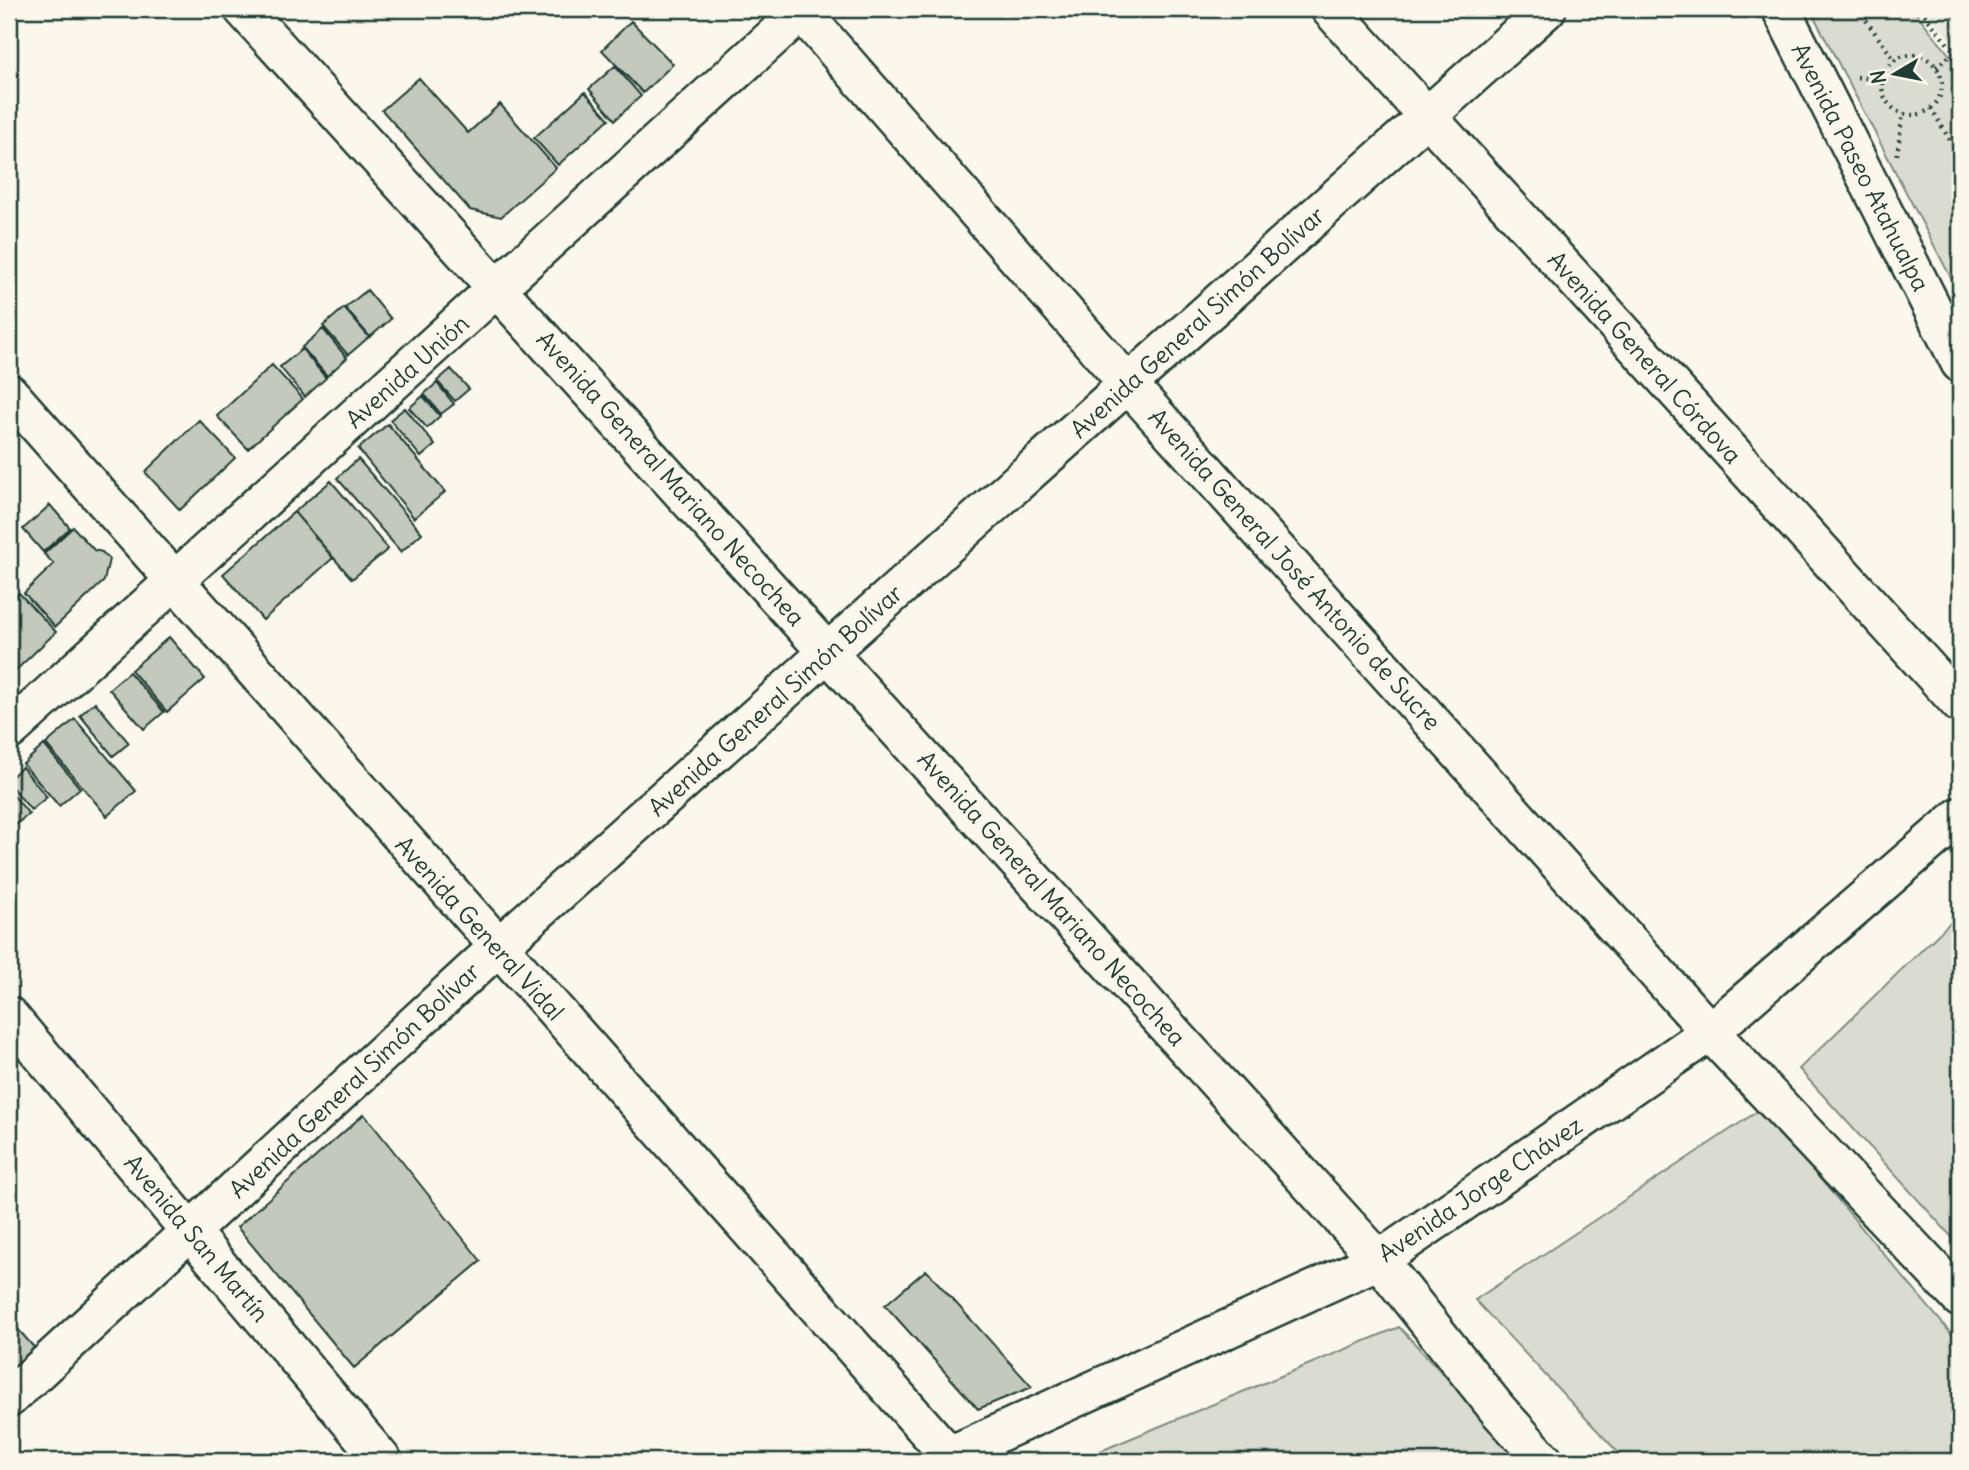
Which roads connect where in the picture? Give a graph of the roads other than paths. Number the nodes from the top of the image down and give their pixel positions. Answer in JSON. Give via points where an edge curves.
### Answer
{"nodes":[{"id":1,"x":243,"y":9,"type":"edge"},
{"id":2,"x":801,"y":9,"type":"edge"},
{"id":3,"x":1330,"y":9,"type":"edge"},
{"id":4,"x":1547,"y":9,"type":"edge"},
{"id":5,"x":1781,"y":9,"type":"edge"},
{"id":6,"x":1426,"y":117,"type":"junction"},
{"id":7,"x":498,"y":289,"type":"junction"},
{"id":8,"x":1960,"y":363,"type":"edge"},
{"id":9,"x":1128,"y":384,"type":"junction"},
{"id":10,"x":9,"y":393,"type":"edge"},
{"id":11,"x":175,"y":582,"type":"junction"},
{"id":12,"x":829,"y":651,"type":"junction"},
{"id":13,"x":1960,"y":704,"type":"edge"},
{"id":14,"x":9,"y":732,"type":"edge"},
{"id":15,"x":1960,"y":816,"type":"edge"},
{"id":16,"x":497,"y":948,"type":"junction"},
{"id":17,"x":9,"y":1016,"type":"edge"},
{"id":18,"x":1710,"y":1032,"type":"junction"},
{"id":19,"x":192,"y":1230,"type":"junction"},
{"id":20,"x":1379,"y":1260,"type":"junction"},
{"id":21,"x":1960,"y":1298,"type":"edge"},
{"id":22,"x":9,"y":1398,"type":"edge"},
{"id":23,"x":947,"y":1460,"type":"edge"},
{"id":24,"x":383,"y":1461,"type":"edge"},
{"id":25,"x":1544,"y":1461,"type":"edge"}],
"edges":[{"from":1,"to":7,"type":"street","name":"Avenida General Mariano Necochea"},
{"from":2,"to":7,"type":"street","name":"Avenida Unión"},
{"from":2,"to":9,"type":"street","name":"Avenida General José Antonio de Sucre"},
{"from":3,"to":6,"type":"street","name":"Avenida General Córdova"},
{"from":4,"to":6,"type":"street","name":"Avenida General Simón Bolívar"},
{"from":5,"to":8,"type":"street","name":"Avenida Paseo Atahualpa"},
{"from":6,"to":9,"type":"street","name":"Avenida General Simón Bolívar"},
{"from":6,"to":13,"type":"street","name":"Avenida General Córdova"},
{"from":7,"to":11,"type":"street","name":"Avenida Unión"},
{"from":7,"to":12,"type":"street","name":"Avenida General Mariano Necochea"},
{"from":9,"to":12,"type":"street","name":"Avenida General Simón Bolívar"},
{"from":9,"to":18,"type":"street","name":"Avenida General José Antonio de Sucre"},
{"from":10,"to":11,"type":"street","name":"Avenida General Vidal"},
{"from":11,"to":14,"type":"street","name":"Avenida Unión"},
{"from":11,"to":16,"type":"street","name":"Avenida General Vidal"},
{"from":12,"to":16,"type":"street","name":"Avenida General Simón Bolívar"},
{"from":12,"to":20,"type":"street","name":"Avenida General Mariano Necochea"},
{"from":15,"to":18,"type":"street","name":"Avenida Jorge Chávez"},
{"from":16,"to":19,"type":"street","name":"Avenida General Simón Bolívar"},
{"from":16,"to":23,"type":"street","name":"Avenida General Vidal"},
{"from":17,"to":19,"type":"street","name":"Avenida San Martín"},
{"from":18,"to":20,"type":"street","name":"Avenida Jorge Chávez"},
{"from":18,"to":21,"type":"street","name":"Avenida General José Antonio de Sucre"},
{"from":19,"to":22,"type":"street","name":"Avenida General Simón Bolívar"},
{"from":19,"to":24,"type":"street","name":"Avenida San Martín"},
{"from":20,"to":23,"type":"street","name":"Avenida Jorge Chávez"},
{"from":20,"to":25,"type":"street","name":"Avenida General Mariano Necochea"}]}
